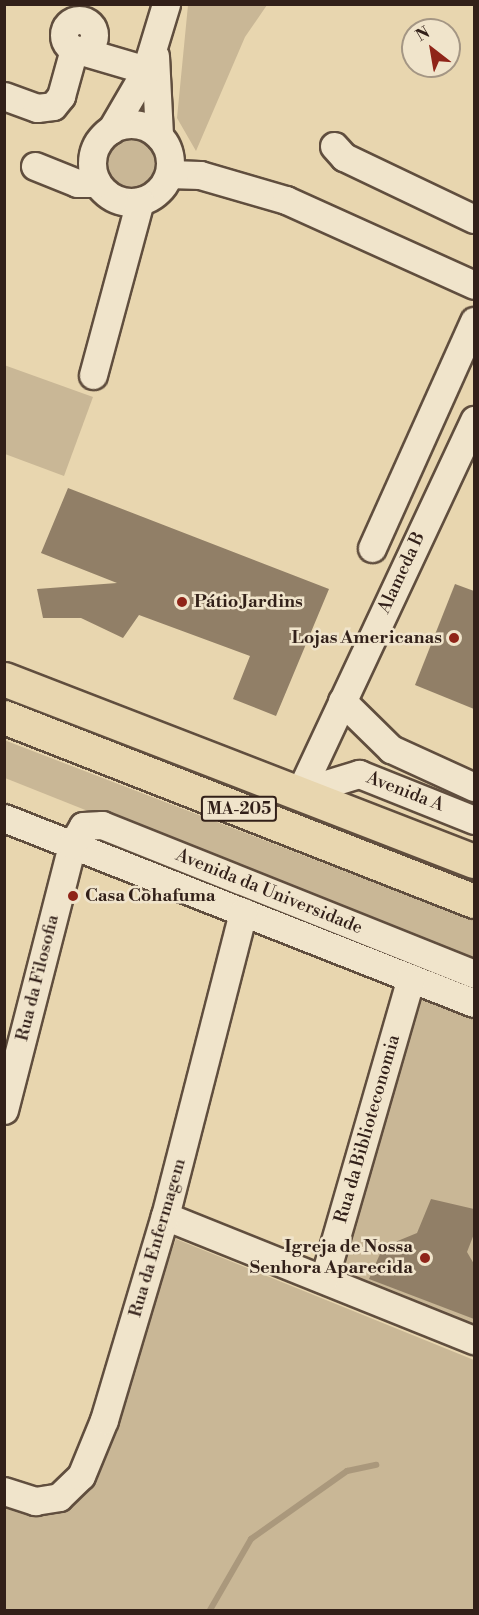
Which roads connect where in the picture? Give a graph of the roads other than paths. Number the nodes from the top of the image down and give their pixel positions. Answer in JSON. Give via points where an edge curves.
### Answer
{"nodes":[{"id":1,"x":166,"y":4,"type":"edge"},
{"id":2,"x":86,"y":13,"type":"edge"},
{"id":3,"x":76,"y":50,"type":"junction"},
{"id":4,"x":151,"y":60,"type":"junction"},
{"id":5,"x":4,"y":96,"type":"edge"},
{"id":6,"x":111,"y":130,"type":"junction"},
{"id":7,"x":159,"y":136,"type":"junction"},
{"id":8,"x":334,"y":146,"type":"dead end"},
{"id":9,"x":169,"y":174,"type":"junction"},
{"id":10,"x":140,"y":201,"type":"junction"},
{"id":11,"x":474,"y":219,"type":"edge"},
{"id":12,"x":474,"y":285,"type":"edge"},
{"id":13,"x":474,"y":321,"type":"edge"},
{"id":14,"x":93,"y":375,"type":"dead end"},
{"id":15,"x":474,"y":420,"type":"edge"},
{"id":16,"x":372,"y":548,"type":"dead end"},
{"id":17,"x":4,"y":679,"type":"edge"},
{"id":18,"x":342,"y":701,"type":"junction"},
{"id":19,"x":4,"y":717,"type":"edge"},
{"id":20,"x":474,"y":787,"type":"edge"},
{"id":21,"x":300,"y":792,"type":"junction"},
{"id":22,"x":4,"y":818,"type":"edge"},
{"id":23,"x":474,"y":820,"type":"edge"},
{"id":24,"x":72,"y":845,"type":"junction"},
{"id":25,"x":474,"y":861,"type":"edge"},
{"id":26,"x":474,"y":902,"type":"edge"},
{"id":27,"x":243,"y":912,"type":"junction"},
{"id":28,"x":474,"y":974,"type":"edge"},
{"id":29,"x":411,"y":978,"type":"junction"},
{"id":30,"x":474,"y":1003,"type":"edge"},
{"id":31,"x":4,"y":1110,"type":"edge"},
{"id":32,"x":165,"y":1216,"type":"junction"},
{"id":33,"x":324,"y":1280,"type":"junction"},
{"id":34,"x":474,"y":1340,"type":"edge"},
{"id":35,"x":4,"y":1491,"type":"edge"}],
"edges":[{"from":1,"to":4,"type":"street"},
{"from":2,"to":3,"type":"street","via":[[93,40]]},
{"from":3,"to":4,"type":"street"},
{"from":3,"to":5,"type":"street","via":[[61,96],[53,106],[37,108]]},
{"from":4,"to":6,"type":"street"},
{"from":4,"to":7,"type":"street"},
{"from":6,"to":7,"type":"street","via":[[136,124]]},
{"from":6,"to":10,"type":"street","via":[[101,139],[94,173],[120,201]]},
{"from":7,"to":9,"type":"street","via":[[167,147]]},
{"from":8,"to":11,"type":"street","via":[[344,157]]},
{"from":9,"to":10,"type":"street","via":[[158,191]]},
{"from":9,"to":12,"type":"street","via":[[200,175],[286,200]]},
{"from":10,"to":14,"type":"street"},
{"from":13,"to":16,"type":"street"},
{"from":15,"to":18,"type":"street","name":"Alameda B"},
{"from":17,"to":21,"type":"main road","number":"MA-205"},
{"from":18,"to":20,"type":"street","name":"Avenida A","via":[[391,749]]},
{"from":18,"to":21,"type":"street","name":"Alameda B"},
{"from":19,"to":26,"type":"main road","number":"MA-205"},
{"from":21,"to":23,"type":"street","name":"Avenida A","via":[[359,774]]},
{"from":21,"to":25,"type":"main road","number":"MA-205"},
{"from":22,"to":24,"type":"street","name":"Avenida da Universidade"},
{"from":24,"to":27,"type":"street","name":"Avenida da Universidade"},
{"from":24,"to":28,"type":"street","name":"Avenida da Universidade","via":[[83,826],[102,825]]},
{"from":24,"to":31,"type":"street","name":"Rua da Filosofia"},
{"from":27,"to":29,"type":"street","name":"Avenida da Universidade"},
{"from":27,"to":32,"type":"street","name":"Rua da Enfermagem"},
{"from":29,"to":30,"type":"street","name":"Avenida da Universidade"},
{"from":29,"to":33,"type":"street","name":"Rua da Biblioteconomia"},
{"from":32,"to":33,"type":"street"},
{"from":32,"to":35,"type":"street","name":"Rua da Enfermagem","via":[[104,1420],[81,1476],[71,1488],[47,1501]]},
{"from":33,"to":34,"type":"street"}]}
